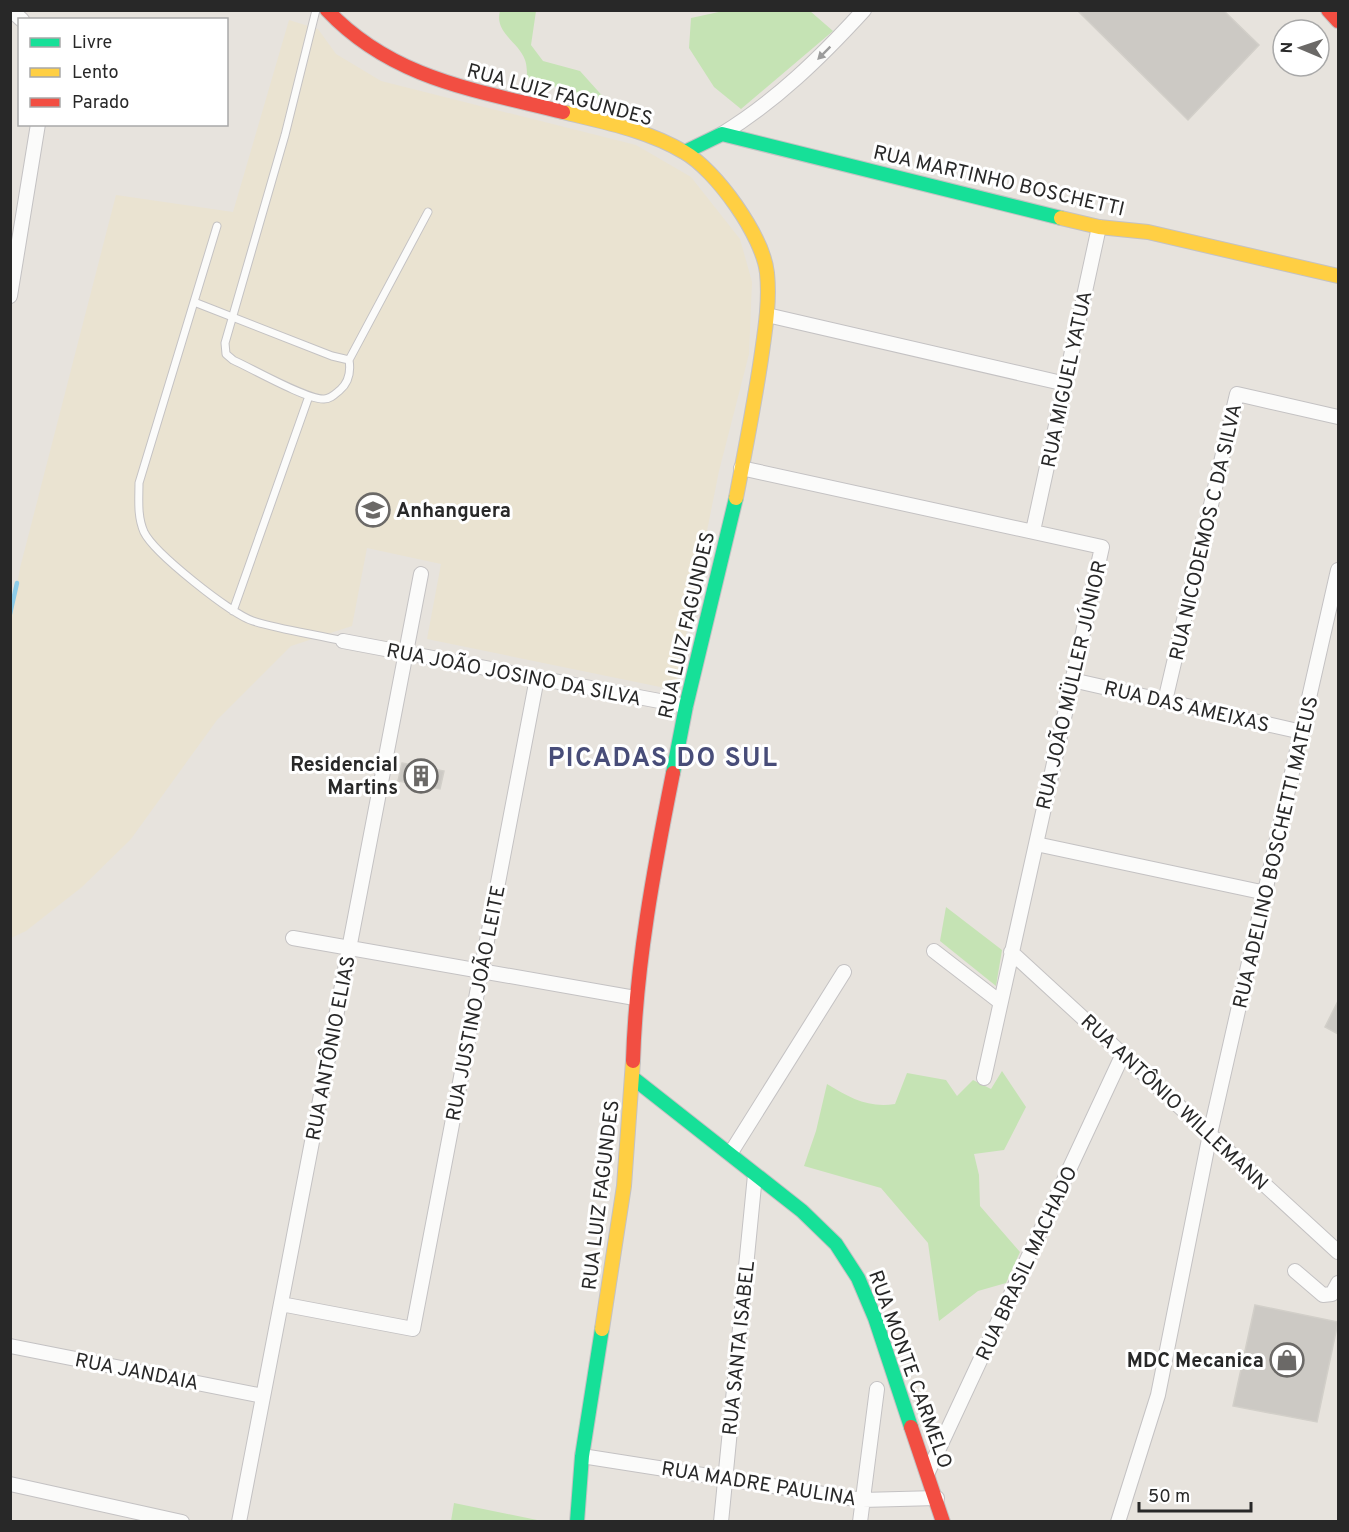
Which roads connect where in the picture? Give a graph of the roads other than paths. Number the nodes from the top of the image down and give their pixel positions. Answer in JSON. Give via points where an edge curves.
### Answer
{"nodes":[{"id":1,"x":316,"y":10,"type":"edge"},
{"id":2,"x":327,"y":10,"type":"edge"},
{"id":3,"x":864,"y":10,"type":"edge"},
{"id":4,"x":1328,"y":10,"type":"edge"},
{"id":5,"x":1338,"y":21,"type":"edge"},
{"id":6,"x":38,"y":126,"type":"edge"},
{"id":7,"x":722,"y":134,"type":"junction"},
{"id":8,"x":685,"y":152,"type":"junction"},
{"id":9,"x":428,"y":212,"type":"dead end"},
{"id":10,"x":217,"y":226,"type":"dead end"},
{"id":11,"x":1099,"y":227,"type":"junction"},
{"id":12,"x":1338,"y":276,"type":"edge"},
{"id":13,"x":10,"y":296,"type":"edge"},
{"id":14,"x":194,"y":302,"type":"junction"},
{"id":15,"x":766,"y":315,"type":"junction"},
{"id":16,"x":232,"y":318,"type":"junction"},
{"id":17,"x":349,"y":360,"type":"junction"},
{"id":18,"x":1066,"y":384,"type":"junction"},
{"id":19,"x":309,"y":396,"type":"junction"},
{"id":20,"x":1338,"y":417,"type":"edge"},
{"id":21,"x":741,"y":468,"type":"junction"},
{"id":22,"x":1033,"y":531,"type":"junction"},
{"id":23,"x":1338,"y":570,"type":"edge"},
{"id":24,"x":421,"y":574,"type":"dead end"},
{"id":25,"x":233,"y":611,"type":"junction"},
{"id":26,"x":343,"y":641,"type":"joint"},
{"id":27,"x":405,"y":653,"type":"junction"},
{"id":28,"x":537,"y":678,"type":"junction"},
{"id":29,"x":1072,"y":680,"type":"junction"},
{"id":30,"x":1165,"y":701,"type":"junction"},
{"id":31,"x":686,"y":706,"type":"junction"},
{"id":32,"x":1302,"y":732,"type":"junction"},
{"id":33,"x":1036,"y":844,"type":"junction"},
{"id":34,"x":1266,"y":893,"type":"junction"},
{"id":35,"x":293,"y":938,"type":"dead end"},
{"id":36,"x":349,"y":948,"type":"junction"},
{"id":37,"x":934,"y":951,"type":"dead end"},
{"id":38,"x":1011,"y":952,"type":"junction"},
{"id":39,"x":844,"y":972,"type":"dead end"},
{"id":40,"x":481,"y":973,"type":"junction"},
{"id":41,"x":635,"y":998,"type":"junction"},
{"id":42,"x":1000,"y":1002,"type":"junction"},
{"id":43,"x":1123,"y":1054,"type":"junction"},
{"id":44,"x":633,"y":1078,"type":"junction"},
{"id":45,"x":984,"y":1078,"type":"dead end"},
{"id":46,"x":1210,"y":1134,"type":"junction"},
{"id":47,"x":730,"y":1155,"type":"junction"},
{"id":48,"x":755,"y":1175,"type":"junction"},
{"id":49,"x":1338,"y":1252,"type":"edge"},
{"id":50,"x":1294,"y":1271,"type":"dead end"},
{"id":51,"x":1338,"y":1283,"type":"edge"},
{"id":52,"x":281,"y":1304,"type":"junction"},
{"id":53,"x":10,"y":1346,"type":"edge"},
{"id":54,"x":877,"y":1389,"type":"dead end"},
{"id":55,"x":263,"y":1396,"type":"junction"},
{"id":56,"x":582,"y":1456,"type":"junction"},
{"id":57,"x":928,"y":1472,"type":"junction"},
{"id":58,"x":726,"y":1478,"type":"junction"},
{"id":59,"x":10,"y":1484,"type":"edge"},
{"id":60,"x":937,"y":1498,"type":"junction"},
{"id":61,"x":862,"y":1500,"type":"junction"},
{"id":62,"x":182,"y":1521,"type":"edge"},
{"id":63,"x":239,"y":1521,"type":"edge"},
{"id":64,"x":577,"y":1521,"type":"edge"},
{"id":65,"x":721,"y":1521,"type":"edge"},
{"id":66,"x":860,"y":1521,"type":"edge"},
{"id":67,"x":943,"y":1521,"type":"edge"},
{"id":68,"x":1118,"y":1521,"type":"edge"}],
"edges":[{"from":1,"to":16,"type":"lane"},
{"from":2,"to":8,"type":"main road","name":"RUA LUIZ FAGUNDES","via":[[346,31],[384,57],[432,79],[642,132]]},
{"from":3,"to":7,"type":"street","one_way":true,"via":[[772,100]]},
{"from":4,"to":5,"type":"main road"},
{"from":6,"to":13,"type":"street"},
{"from":7,"to":8,"type":"main road"},
{"from":7,"to":11,"type":"main road","name":"RUA MARTINHO BOSCHETTI"},
{"from":8,"to":15,"type":"main road","name":"RUA LUIZ FAGUNDES","via":[[736,203],[756,241],[767,271]]},
{"from":9,"to":17,"type":"lane"},
{"from":10,"to":14,"type":"lane"},
{"from":11,"to":12,"type":"main road","name":"RUA MARTINHO BOSCHETTI","via":[[1148,232]]},
{"from":11,"to":18,"type":"street","name":"RUA MIGUEL YATUA"},
{"from":14,"to":16,"type":"lane"},
{"from":14,"to":25,"type":"lane","via":[[139,483],[138,510],[145,533],[172,562]]},
{"from":15,"to":18,"type":"street"},
{"from":15,"to":21,"type":"main road","name":"RUA LUIZ FAGUNDES"},
{"from":16,"to":17,"type":"lane"},
{"from":16,"to":19,"type":"lane","via":[[226,354]]},
{"from":17,"to":19,"type":"lane","via":[[346,384],[332,397],[323,400]]},
{"from":18,"to":22,"type":"street","name":"RUA MIGUEL YATUA"},
{"from":19,"to":25,"type":"lane"},
{"from":20,"to":30,"type":"street","name":"RUA NICODEMOS C DA SILVA","via":[[1237,393]]},
{"from":21,"to":22,"type":"street","name":"RUA JOÃO MÜLLER JÚNIOR"},
{"from":21,"to":31,"type":"main road","name":"RUA LUIZ FAGUNDES"},
{"from":22,"to":29,"type":"street","name":"RUA JOÃO MÜLLER JÚNIOR","via":[[1102,547]]},
{"from":23,"to":32,"type":"street","name":"RUA ADELINO BOSCHETTI MATEUS"},
{"from":24,"to":27,"type":"street","name":"RUA ANTÔNIO ELIAS"},
{"from":25,"to":26,"type":"lane","via":[[252,621]]},
{"from":26,"to":27,"type":"street","name":"RUA JOÃO JOSINO DA SILVA"},
{"from":27,"to":28,"type":"street","name":"RUA JOÃO JOSINO DA SILVA"},
{"from":27,"to":36,"type":"street","name":"RUA ANTÔNIO ELIAS"},
{"from":28,"to":31,"type":"street","name":"RUA JOÃO JOSINO DA SILVA"},
{"from":28,"to":40,"type":"street","name":"RUA JUSTINO JOÃO LEITE"},
{"from":29,"to":30,"type":"street","name":"RUA DAS AMEIXAS"},
{"from":29,"to":33,"type":"street","name":"RUA JOÃO MÜLLER JÚNIOR"},
{"from":30,"to":32,"type":"street","name":"RUA DAS AMEIXAS"},
{"from":31,"to":41,"type":"main road","name":"RUA LUIZ FAGUNDES","via":[[656,860]]},
{"from":32,"to":34,"type":"street","name":"RUA ADELINO BOSCHETTI MATEUS"},
{"from":33,"to":34,"type":"street"},
{"from":33,"to":38,"type":"street","name":"RUA JOÃO MÜLLER JÚNIOR"},
{"from":34,"to":46,"type":"street","name":"RUA ADELINO BOSCHETTI MATEUS"},
{"from":35,"to":36,"type":"street"},
{"from":36,"to":40,"type":"street"},
{"from":36,"to":52,"type":"street","name":"RUA ANTÔNIO ELIAS"},
{"from":37,"to":42,"type":"street"},
{"from":38,"to":42,"type":"street","name":"RUA JOÃO MÜLLER JÚNIOR"},
{"from":38,"to":43,"type":"street","name":"RUA ANTÔNIO WILLEMANN"},
{"from":39,"to":47,"type":"street"},
{"from":40,"to":41,"type":"street"},
{"from":40,"to":52,"type":"street","name":"RUA JUSTINO JOÃO LEITE","via":[[413,1329]]},
{"from":41,"to":44,"type":"main road","name":"RUA LUIZ FAGUNDES"},
{"from":42,"to":45,"type":"street","name":"RUA JOÃO MÜLLER JÚNIOR"},
{"from":43,"to":46,"type":"street","name":"RUA ANTÔNIO WILLEMANN"},
{"from":43,"to":57,"type":"street","name":"RUA BRASIL MACHADO"},
{"from":44,"to":47,"type":"main road","name":"RUA MONTE CARMELO"},
{"from":44,"to":56,"type":"main road","name":"RUA LUIZ FAGUNDES","via":[[624,1186]]},
{"from":46,"to":49,"type":"street","name":"RUA ANTÔNIO WILLEMANN"},
{"from":46,"to":68,"type":"street","name":"RUA ADELINO BOSCHETTI MATEUS","via":[[1158,1395]]},
{"from":47,"to":48,"type":"main road","name":"RUA MONTE CARMELO"},
{"from":48,"to":57,"type":"main road","name":"RUA MONTE CARMELO","via":[[824,1231],[852,1266]]},
{"from":48,"to":58,"type":"street","name":"RUA SANTA ISABEL"},
{"from":50,"to":51,"type":"street","via":[[1323,1295],[1332,1294]]},
{"from":52,"to":55,"type":"street","name":"RUA ANTÔNIO ELIAS"},
{"from":53,"to":55,"type":"street","name":"RUA JANDAIA"},
{"from":54,"to":61,"type":"street"},
{"from":55,"to":63,"type":"street","name":"RUA ANTÔNIO ELIAS"},
{"from":56,"to":58,"type":"street","name":"RUA MADRE PAULINA"},
{"from":56,"to":64,"type":"main road","name":"RUA LUIZ FAGUNDES"},
{"from":57,"to":60,"type":"main road","name":"RUA MONTE CARMELO"},
{"from":58,"to":61,"type":"street","name":"RUA MADRE PAULINA"},
{"from":58,"to":65,"type":"street","name":"RUA SANTA ISABEL"},
{"from":59,"to":62,"type":"street"},
{"from":60,"to":61,"type":"street","name":"RUA MADRE PAULINA"},
{"from":60,"to":67,"type":"main road","name":"RUA MONTE CARMELO"},
{"from":61,"to":66,"type":"street"}]}
